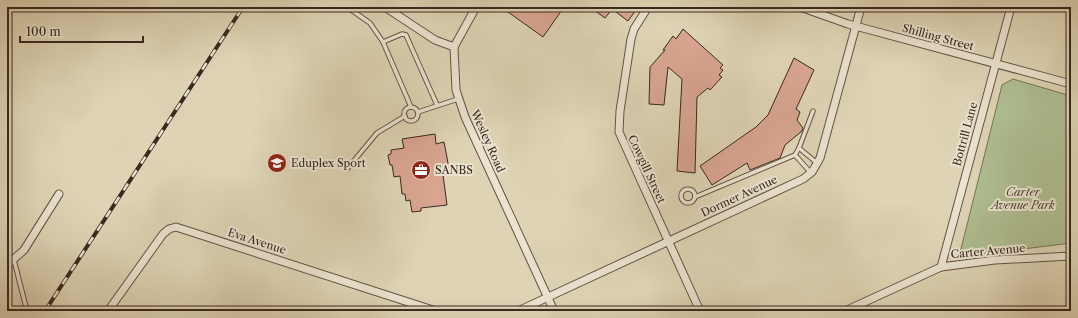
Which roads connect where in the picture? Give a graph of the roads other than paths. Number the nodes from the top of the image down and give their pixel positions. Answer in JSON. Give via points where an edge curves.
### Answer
{"nodes":[{"id":1,"x":347,"y":7,"type":"edge"},
{"id":2,"x":385,"y":7,"type":"edge"},
{"id":3,"x":476,"y":7,"type":"edge"},
{"id":4,"x":648,"y":7,"type":"edge"},
{"id":5,"x":800,"y":7,"type":"edge"},
{"id":6,"x":861,"y":7,"type":"edge"},
{"id":7,"x":1011,"y":7,"type":"edge"},
{"id":8,"x":856,"y":26,"type":"junction"},
{"id":9,"x":383,"y":42,"type":"junction"},
{"id":10,"x":454,"y":47,"type":"junction"},
{"id":11,"x":996,"y":64,"type":"junction"},
{"id":12,"x":1071,"y":84,"type":"edge"},
{"id":13,"x":458,"y":100,"type":"junction"},
{"id":14,"x":437,"y":105,"type":"junction"},
{"id":15,"x":411,"y":107,"type":"junction"},
{"id":16,"x":813,"y":111,"type":"dead end"},
{"id":17,"x":418,"y":112,"type":"junction"},
{"id":18,"x":405,"y":116,"type":"junction"},
{"id":19,"x":799,"y":148,"type":"junction"},
{"id":20,"x":795,"y":155,"type":"junction"},
{"id":21,"x":818,"y":163,"type":"junction"},
{"id":22,"x":347,"y":169,"type":"dead end"},
{"id":23,"x":811,"y":173,"type":"junction"},
{"id":24,"x":59,"y":194,"type":"dead end"},
{"id":25,"x":695,"y":197,"type":"dead end"},
{"id":26,"x":669,"y":241,"type":"junction"},
{"id":27,"x":1071,"y":256,"type":"edge"},
{"id":28,"x":14,"y":260,"type":"junction"},
{"id":29,"x":7,"y":265,"type":"edge"},
{"id":30,"x":941,"y":267,"type":"junction"},
{"id":31,"x":547,"y":297,"type":"junction"},
{"id":32,"x":26,"y":311,"type":"edge"},
{"id":33,"x":108,"y":311,"type":"edge"},
{"id":34,"x":436,"y":311,"type":"edge"},
{"id":35,"x":518,"y":311,"type":"edge"},
{"id":36,"x":554,"y":311,"type":"edge"},
{"id":37,"x":700,"y":311,"type":"edge"},
{"id":38,"x":845,"y":311,"type":"edge"}],
"edges":[{"from":1,"to":9,"type":"lane","via":[[370,23]]},
{"from":2,"to":10,"type":"street","via":[[435,40]]},
{"from":3,"to":10,"type":"street"},
{"from":4,"to":26,"type":"street","name":"Cowgill Street","via":[[634,29],[631,39],[619,132]]},
{"from":5,"to":8,"type":"street","name":"Shilling Street","via":[[826,18]]},
{"from":6,"to":8,"type":"street","name":"Dormer Avenue"},
{"from":7,"to":11,"type":"street","name":"Bottrill Lane"},
{"from":8,"to":11,"type":"street","name":"Shilling Street"},
{"from":8,"to":21,"type":"street","name":"Dormer Avenue"},
{"from":9,"to":14,"type":"lane","via":[[402,34],[406,35]]},
{"from":9,"to":15,"type":"lane"},
{"from":10,"to":13,"type":"street","name":"Wesley Road"},
{"from":11,"to":12,"type":"street","name":"Shilling Street"},
{"from":11,"to":30,"type":"street","name":"Bottrill Lane"},
{"from":13,"to":14,"type":"lane"},
{"from":13,"to":31,"type":"street","name":"Wesley Road"},
{"from":14,"to":17,"type":"lane"},
{"from":15,"to":17,"type":"lane"},
{"from":15,"to":18,"type":"lane","via":[[406,110]]},
{"from":16,"to":19,"type":"lane"},
{"from":17,"to":18,"type":"lane","via":[[413,121]]},
{"from":18,"to":22,"type":"lane","via":[[377,132]]},
{"from":19,"to":20,"type":"lane"},
{"from":19,"to":21,"type":"lane"},
{"from":20,"to":23,"type":"lane"},
{"from":20,"to":25,"type":"lane"},
{"from":21,"to":23,"type":"street","name":"Dormer Avenue"},
{"from":23,"to":26,"type":"street","name":"Dormer Avenue","via":[[766,197]]},
{"from":24,"to":28,"type":"street","via":[[27,246]]},
{"from":26,"to":31,"type":"street","name":"Dormer Avenue"},
{"from":26,"to":37,"type":"street","name":"Cowgill Street"},
{"from":27,"to":30,"type":"street","name":"Carter Avenue","via":[[988,261]]},
{"from":28,"to":29,"type":"street"},
{"from":28,"to":32,"type":"lane"},
{"from":30,"to":38,"type":"street","name":"Carter Avenue"},
{"from":31,"to":35,"type":"street","name":"Dormer Avenue"},
{"from":31,"to":36,"type":"street","name":"Wesley Road"},
{"from":33,"to":34,"type":"street","name":"Eva Avenue","via":[[163,234],[168,229],[176,227]]}]}
